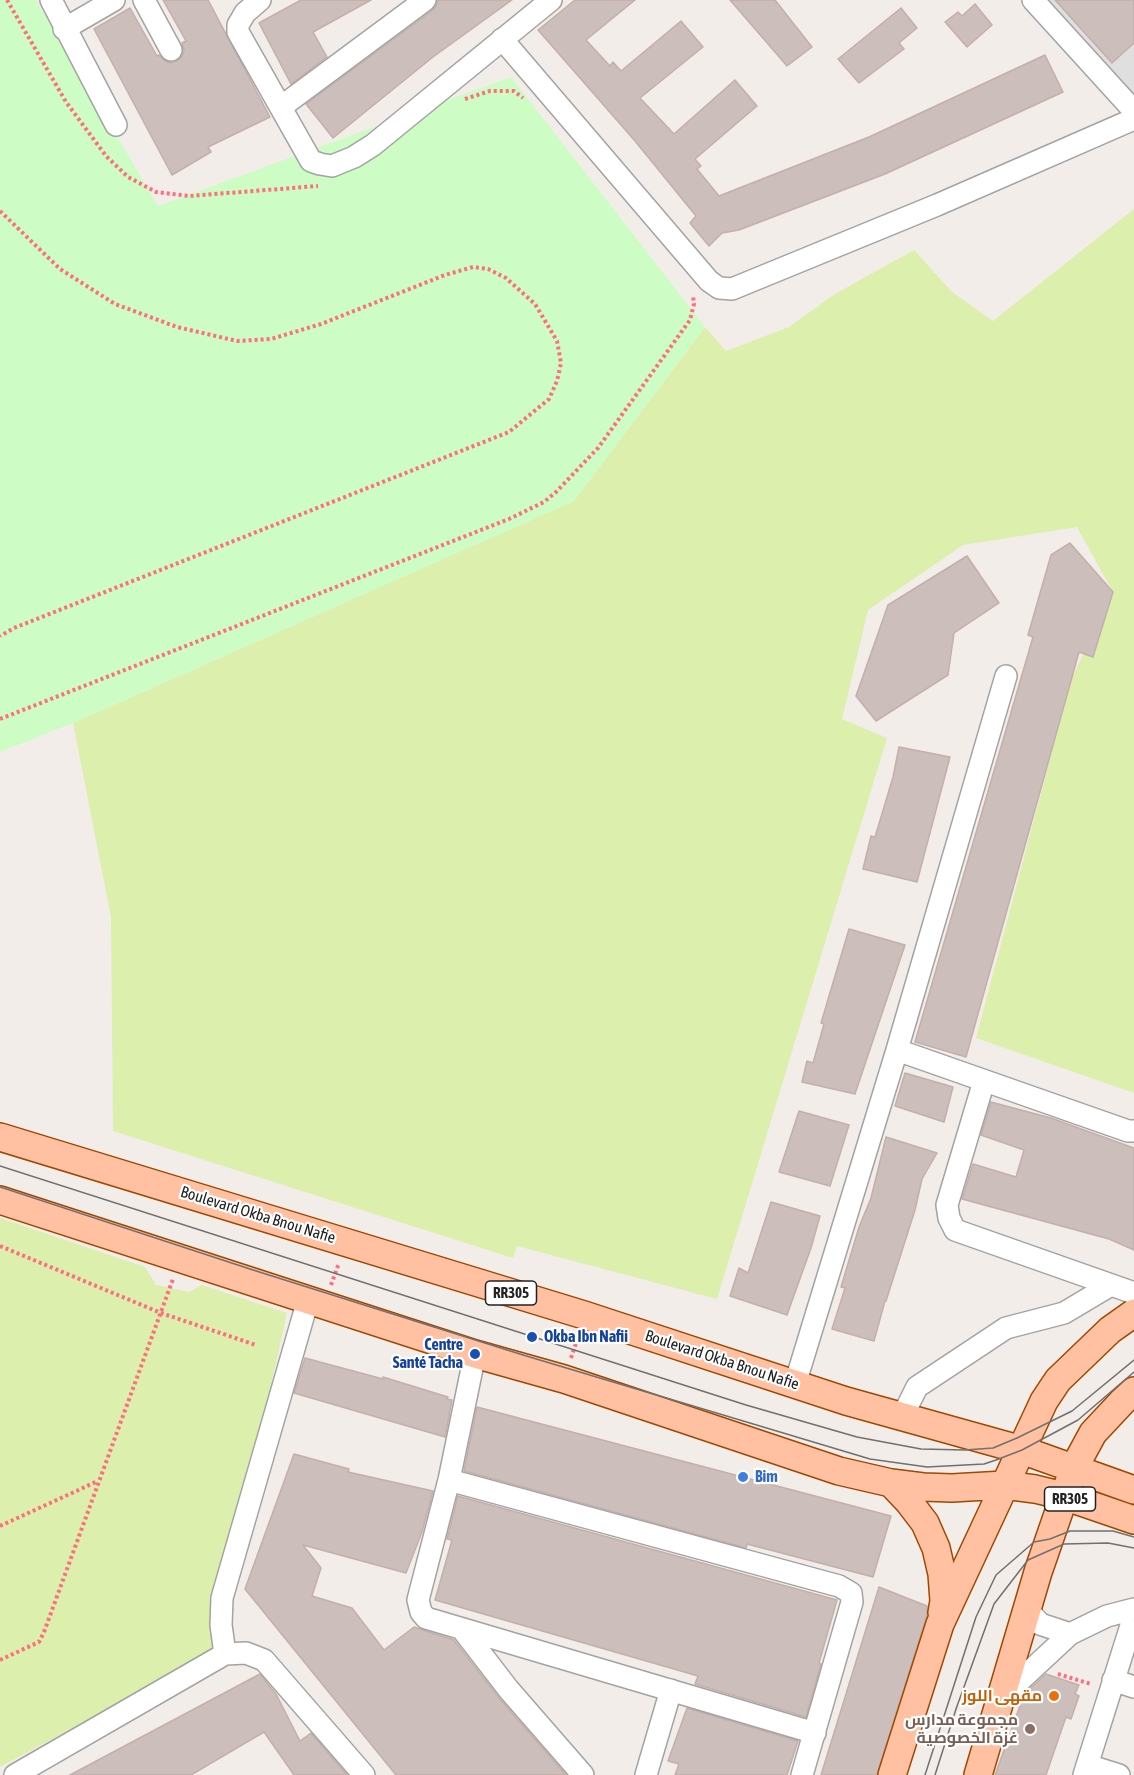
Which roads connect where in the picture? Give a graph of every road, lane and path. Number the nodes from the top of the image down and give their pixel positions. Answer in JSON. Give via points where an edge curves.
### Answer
{"nodes":[{"id":1,"x":7,"y":0,"type":"edge"},
{"id":2,"x":51,"y":0,"type":"edge"},
{"id":3,"x":114,"y":0,"type":"edge"},
{"id":4,"x":144,"y":0,"type":"edge"},
{"id":5,"x":260,"y":0,"type":"edge"},
{"id":6,"x":425,"y":0,"type":"edge"},
{"id":7,"x":1033,"y":0,"type":"edge"},
{"id":8,"x":537,"y":4,"type":"edge"},
{"id":9,"x":64,"y":29,"type":"junction"},
{"id":10,"x":502,"y":39,"type":"junction"},
{"id":11,"x":171,"y":50,"type":"dead end"},
{"id":12,"x":527,"y":101,"type":"dead end"},
{"id":13,"x":456,"y":105,"type":"dead end"},
{"id":14,"x":281,"y":107,"type":"junction"},
{"id":15,"x":1134,"y":111,"type":"edge"},
{"id":16,"x":1134,"y":119,"type":"edge"},
{"id":17,"x":116,"y":125,"type":"dead end"},
{"id":18,"x":324,"y":185,"type":"dead end"},
{"id":19,"x":0,"y":211,"type":"edge"},
{"id":20,"x":692,"y":290,"type":"dead end"},
{"id":21,"x":0,"y":636,"type":"edge"},
{"id":22,"x":1006,"y":676,"type":"dead end"},
{"id":23,"x":0,"y":719,"type":"edge"},
{"id":24,"x":897,"y":1050,"type":"junction"},
{"id":25,"x":984,"y":1082,"type":"junction"},
{"id":26,"x":1134,"y":1131,"type":"edge"},
{"id":27,"x":0,"y":1137,"type":"edge"},
{"id":28,"x":0,"y":1200,"type":"edge"},
{"id":29,"x":347,"y":1242,"type":"junction"},
{"id":30,"x":0,"y":1246,"type":"edge"},
{"id":31,"x":180,"y":1259,"type":"junction"},
{"id":32,"x":1111,"y":1285,"type":"junction"},
{"id":33,"x":1134,"y":1293,"type":"edge"},
{"id":34,"x":316,"y":1303,"type":"junction"},
{"id":35,"x":161,"y":1312,"type":"junction"},
{"id":36,"x":1134,"y":1313,"type":"edge"},
{"id":37,"x":584,"y":1315,"type":"junction"},
{"id":38,"x":256,"y":1345,"type":"dead end"},
{"id":39,"x":475,"y":1354,"type":"junction"},
{"id":40,"x":564,"y":1379,"type":"junction"},
{"id":41,"x":795,"y":1384,"type":"junction"},
{"id":42,"x":1134,"y":1391,"type":"edge"},
{"id":43,"x":1044,"y":1401,"type":"junction"},
{"id":44,"x":902,"y":1417,"type":"junction"},
{"id":45,"x":967,"y":1435,"type":"junction"},
{"id":46,"x":1022,"y":1450,"type":"junction"},
{"id":47,"x":1074,"y":1468,"type":"junction"},
{"id":48,"x":449,"y":1480,"type":"junction"},
{"id":49,"x":99,"y":1481,"type":"junction"},
{"id":50,"x":891,"y":1483,"type":"junction"},
{"id":51,"x":1004,"y":1485,"type":"junction"},
{"id":52,"x":1134,"y":1490,"type":"edge"},
{"id":53,"x":1064,"y":1496,"type":"junction"},
{"id":54,"x":1134,"y":1520,"type":"edge"},
{"id":55,"x":0,"y":1526,"type":"edge"},
{"id":56,"x":1027,"y":1609,"type":"junction"},
{"id":57,"x":1134,"y":1610,"type":"edge"},
{"id":58,"x":1134,"y":1616,"type":"edge"},
{"id":59,"x":940,"y":1624,"type":"junction"},
{"id":60,"x":462,"y":1629,"type":"junction"},
{"id":61,"x":1070,"y":1634,"type":"junction"},
{"id":62,"x":225,"y":1654,"type":"junction"},
{"id":63,"x":0,"y":1660,"type":"edge"},
{"id":64,"x":1035,"y":1666,"type":"junction"},
{"id":65,"x":1111,"y":1685,"type":"junction"},
{"id":66,"x":1134,"y":1687,"type":"edge"},
{"id":67,"x":671,"y":1690,"type":"junction"},
{"id":68,"x":1001,"y":1698,"type":"junction"},
{"id":69,"x":815,"y":1733,"type":"junction"},
{"id":70,"x":1085,"y":1770,"type":"edge"},
{"id":71,"x":15,"y":1775,"type":"edge"},
{"id":72,"x":364,"y":1775,"type":"edge"},
{"id":73,"x":583,"y":1775,"type":"edge"},
{"id":74,"x":646,"y":1775,"type":"edge"},
{"id":75,"x":802,"y":1775,"type":"edge"},
{"id":76,"x":892,"y":1775,"type":"edge"},
{"id":77,"x":978,"y":1775,"type":"edge"},
{"id":78,"x":1119,"y":1775,"type":"edge"}],
"edges":[{"from":1,"to":18,"type":"path","via":[[66,102],[106,156],[128,177],[156,192],[189,196]]},
{"from":2,"to":9,"type":"street"},
{"from":3,"to":9,"type":"street"},
{"from":4,"to":11,"type":"street"},
{"from":5,"to":14,"type":"street","via":[[244,13],[237,32]]},
{"from":6,"to":14,"type":"street"},
{"from":7,"to":15,"type":"street"},
{"from":8,"to":10,"type":"street"},
{"from":9,"to":17,"type":"street"},
{"from":10,"to":14,"type":"street","via":[[373,145],[332,166],[311,161]]},
{"from":10,"to":16,"type":"street","via":[[719,288],[732,289]]},
{"from":12,"to":13,"type":"path","via":[[514,91],[490,91]]},
{"from":19,"to":21,"type":"path","via":[[60,269],[115,304],[177,327],[237,341],[271,339],[321,324],[445,275],[473,267],[488,268],[506,278],[535,304],[557,341],[561,363],[549,399],[509,432]]},
{"from":20,"to":23,"type":"path","via":[[690,320],[598,448],[544,502]]},
{"from":22,"to":24,"type":"street"},
{"from":24,"to":25,"type":"street"},
{"from":24,"to":41,"type":"street"},
{"from":25,"to":26,"type":"street"},
{"from":25,"to":32,"type":"street","via":[[946,1204],[955,1230]]},
{"from":27,"to":29,"type":"main road","name":"Boulevard Okba Bnou Nafie","number":"RR305"},
{"from":28,"to":31,"type":"main road","number":"RR305"},
{"from":29,"to":34,"type":"path"},
{"from":29,"to":37,"type":"main road","name":"Boulevard Okba Bnou Nafie","number":"RR305"},
{"from":30,"to":35,"type":"path"},
{"from":31,"to":34,"type":"main road","number":"RR305"},
{"from":31,"to":35,"type":"path"},
{"from":32,"to":33,"type":"street"},
{"from":32,"to":44,"type":"street","via":[[1064,1313],[1006,1328],[917,1387]]},
{"from":34,"to":39,"type":"main road","number":"RR305"},
{"from":34,"to":62,"type":"street","via":[[222,1598]]},
{"from":35,"to":38,"type":"path"},
{"from":35,"to":49,"type":"path"},
{"from":36,"to":43,"type":"main road","via":[[1110,1330],[1058,1380]]},
{"from":37,"to":40,"type":"path"},
{"from":37,"to":41,"type":"main road","name":"Boulevard Okba Bnou Nafie","number":"RR305"},
{"from":39,"to":40,"type":"main road","number":"RR305"},
{"from":39,"to":48,"type":"street"},
{"from":40,"to":50,"type":"main road","number":"RR305","via":[[839,1471]]},
{"from":41,"to":44,"type":"main road","name":"Boulevard Okba Bnou Nafie","number":"RR305"},
{"from":42,"to":47,"type":"main road","via":[[1093,1433]]},
{"from":43,"to":45,"type":"main road","via":[[1029,1417],[1010,1428]]},
{"from":43,"to":46,"type":"main road"},
{"from":44,"to":45,"type":"main road","name":"Boulevard Okba Bnou Nafie","number":"RR305"},
{"from":45,"to":46,"type":"main road","name":"Boulevard Okba Bnou Nafie","number":"RR305"},
{"from":46,"to":47,"type":"main road","name":"Boulevard Okba Bnou Nafie","number":"RR305"},
{"from":46,"to":51,"type":"main road"},
{"from":47,"to":52,"type":"main road","name":"Boulevard Okba Bnou Nafie","number":"RR305"},
{"from":47,"to":53,"type":"main road"},
{"from":48,"to":60,"type":"street","via":[[418,1600],[426,1618]]},
{"from":48,"to":69,"type":"street","via":[[839,1586],[851,1593],[852,1602]]},
{"from":49,"to":55,"type":"path"},
{"from":49,"to":63,"type":"path","via":[[39,1642]]},
{"from":50,"to":51,"type":"main road","number":"RR305","via":[[952,1488]]},
{"from":50,"to":59,"type":"main road","via":[[925,1524],[936,1548],[944,1601]]},
{"from":51,"to":53,"type":"main road","number":"RR305"},
{"from":51,"to":59,"type":"main road"},
{"from":53,"to":54,"type":"main road","number":"RR305"},
{"from":53,"to":56,"type":"main road"},
{"from":56,"to":61,"type":"street","via":[[1040,1624]]},
{"from":56,"to":68,"type":"main road"},
{"from":57,"to":61,"type":"street","via":[[1107,1616]]},
{"from":58,"to":65,"type":"street"},
{"from":59,"to":76,"type":"main road"},
{"from":60,"to":67,"type":"street"},
{"from":60,"to":73,"type":"street"},
{"from":61,"to":64,"type":"street"},
{"from":62,"to":71,"type":"street"},
{"from":62,"to":72,"type":"street","via":[[246,1653],[264,1660]]},
{"from":64,"to":65,"type":"path"},
{"from":64,"to":68,"type":"street"},
{"from":65,"to":66,"type":"street"},
{"from":65,"to":70,"type":"street"},
{"from":67,"to":69,"type":"street"},
{"from":67,"to":74,"type":"street"},
{"from":68,"to":77,"type":"main road"},
{"from":69,"to":75,"type":"street"},
{"from":70,"to":78,"type":"street"}]}
